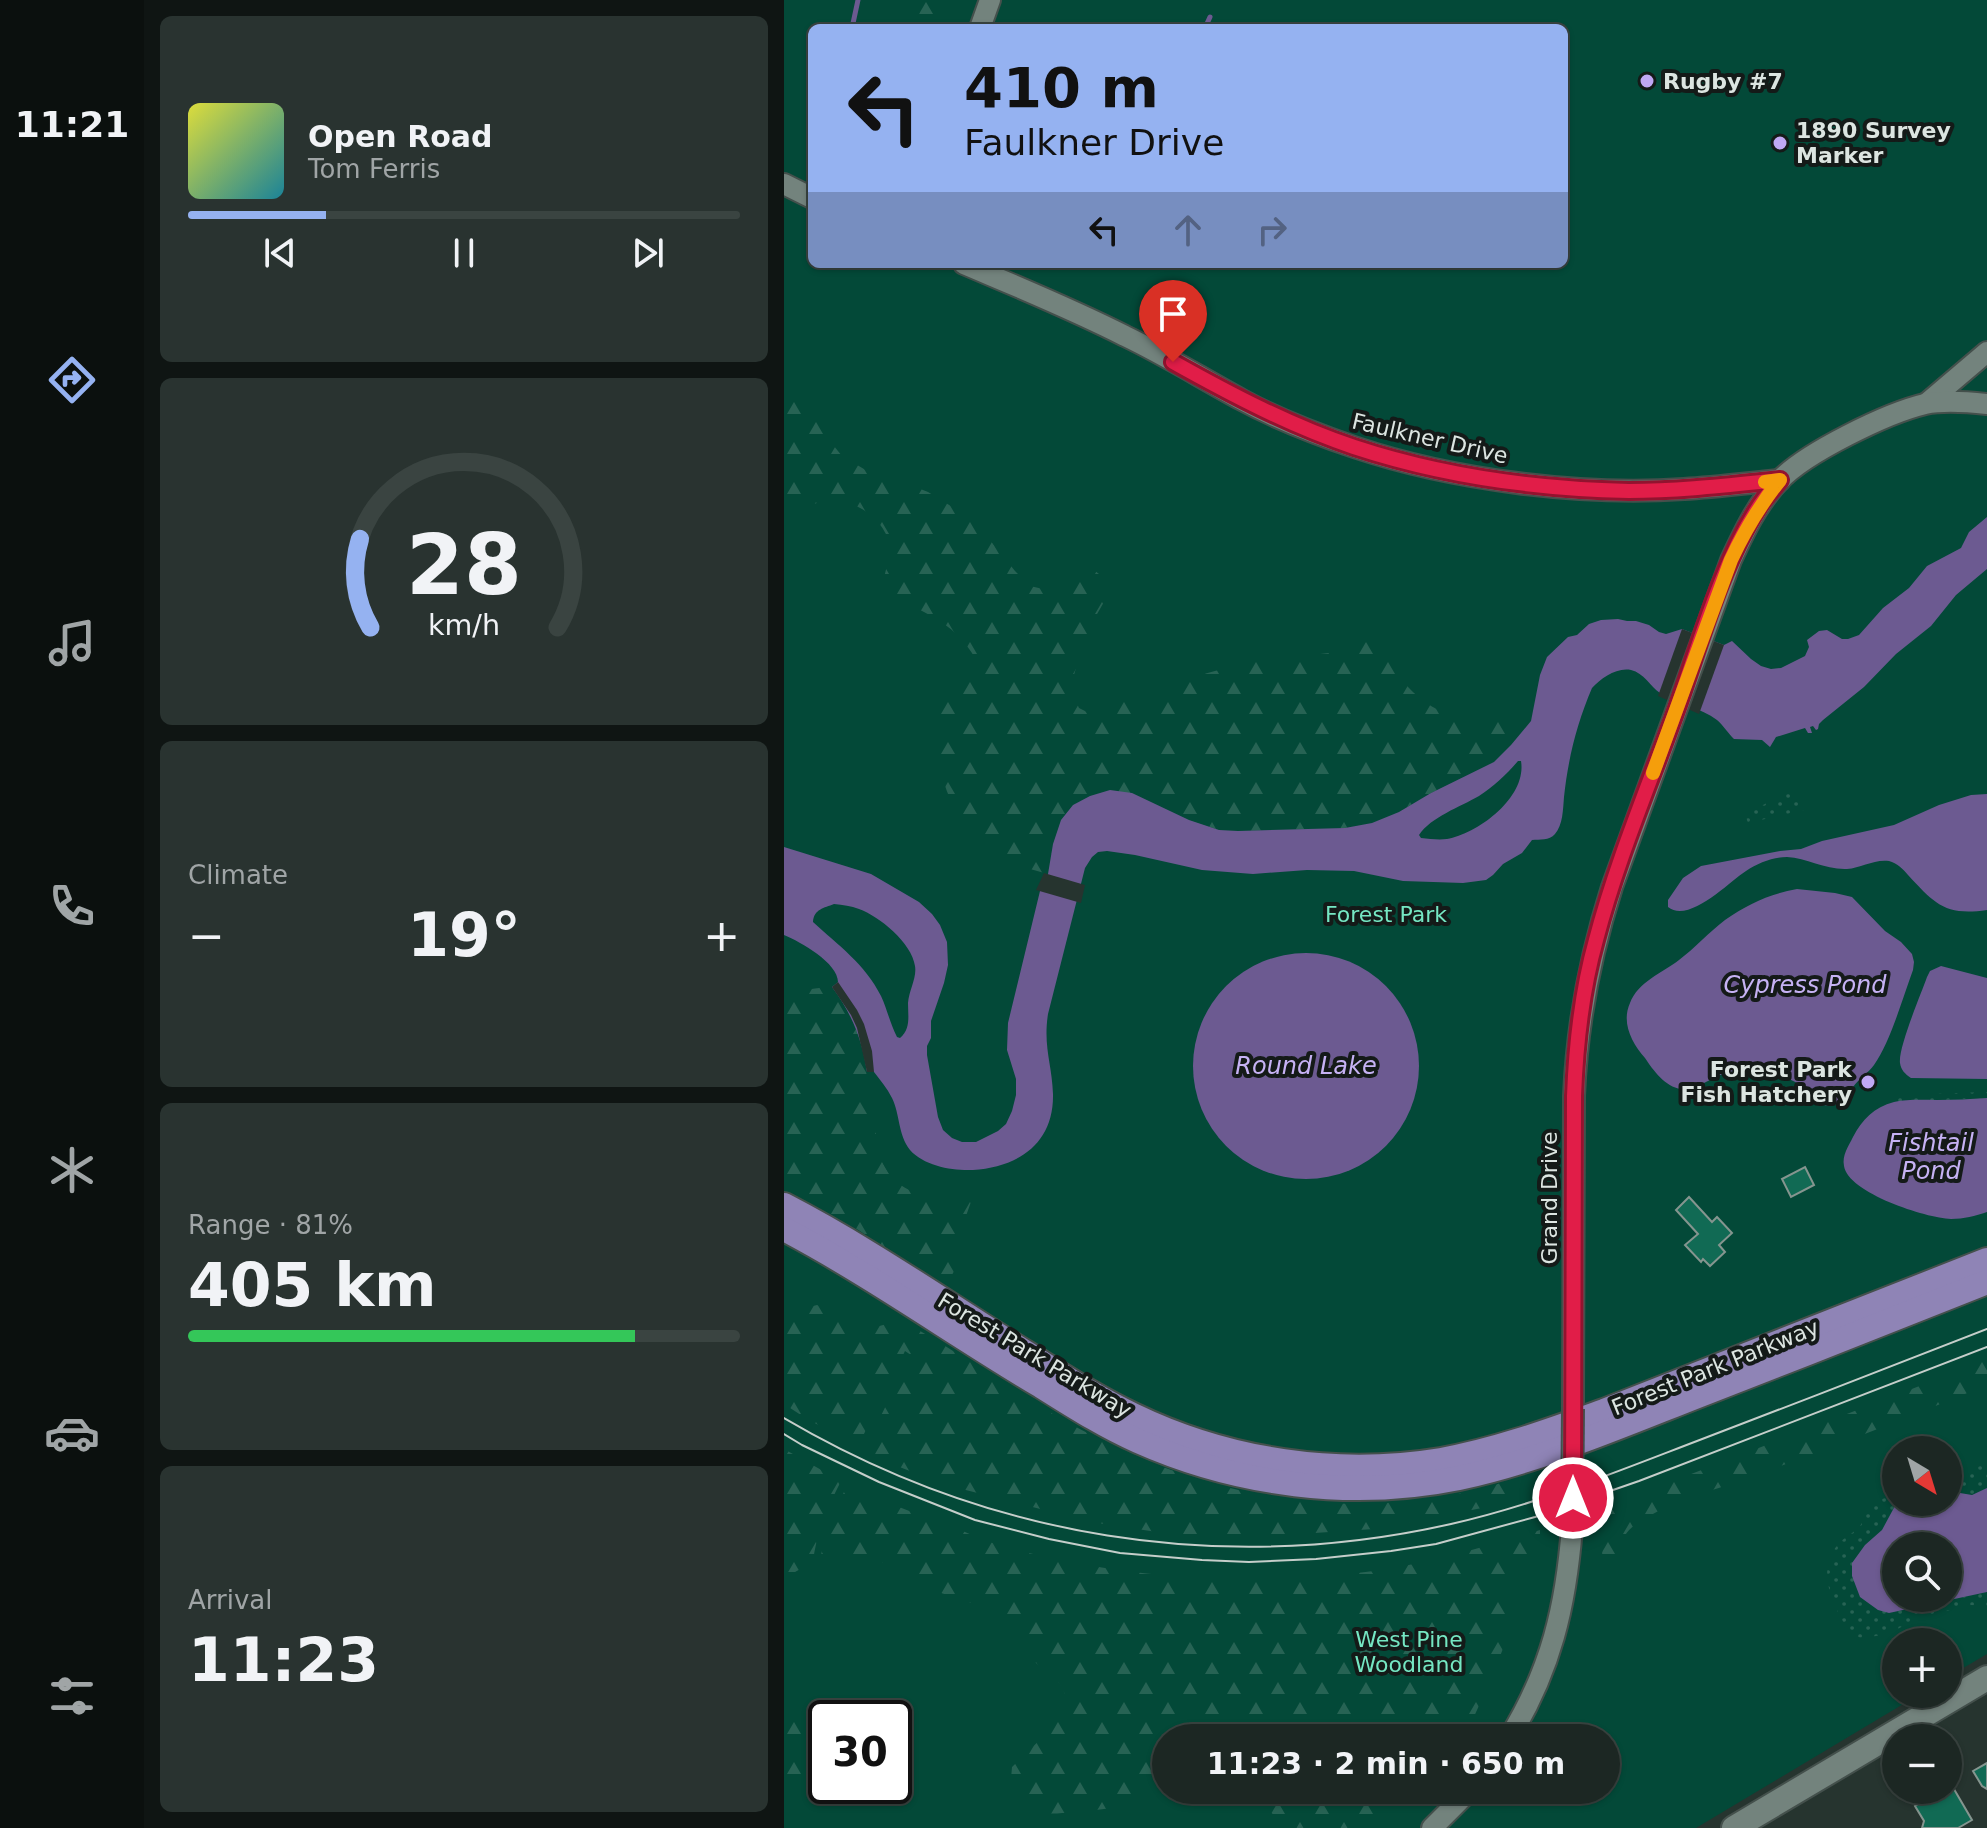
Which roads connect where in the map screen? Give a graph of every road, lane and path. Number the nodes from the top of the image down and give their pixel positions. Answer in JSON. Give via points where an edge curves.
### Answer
{"nodes":[{"id":1,"x":990,"y":0,"type":"edge"},
{"id":2,"x":981,"y":24,"type":"edge"},
{"id":3,"x":784,"y":184,"type":"edge"},
{"id":4,"x":808,"y":196,"type":"edge"},
{"id":5,"x":973,"y":268,"type":"edge"},
{"id":6,"x":1987,"y":352,"type":"edge"},
{"id":7,"x":1927,"y":403,"type":"junction"},
{"id":8,"x":1987,"y":404,"type":"edge"},
{"id":9,"x":1780,"y":480,"type":"junction"},
{"id":10,"x":784,"y":1205,"type":"edge"},
{"id":11,"x":784,"y":1229,"type":"edge"},
{"id":12,"x":1987,"y":1260,"type":"edge"},
{"id":13,"x":1987,"y":1282,"type":"edge"},
{"id":14,"x":1987,"y":1678,"type":"edge"},
{"id":15,"x":1517,"y":1724,"type":"edge"},
{"id":16,"x":1456,"y":1804,"type":"edge"},
{"id":17,"x":1432,"y":1828,"type":"edge"},
{"id":18,"x":1734,"y":1828,"type":"edge"}],
"edges":[{"from":1,"to":2,"type":"street"},
{"from":3,"to":4,"type":"street"},
{"from":5,"to":9,"type":"street","name":"Faulkner Drive","via":[[1125,336],[1245,402],[1356,448],[1401,460],[1493,479],[1588,489],[1682,489]]},
{"from":6,"to":7,"type":"street"},
{"from":7,"to":8,"type":"street","name":"Grand Drive"},
{"from":7,"to":9,"type":"street","name":"Grand Drive","via":[[1848,436]]},
{"from":9,"to":15,"type":"street","name":"Grand Drive","bridge":true,"via":[[1744,533],[1702,637],[1612,887],[1585,988],[1573,1110],[1572,1527],[1555,1637]]},
{"from":10,"to":12,"type":"main road","name":"Forest Park Parkway","via":[[1133,1415],[1217,1447],[1347,1467],[1441,1460],[1540,1434]]},
{"from":11,"to":13,"type":"main road","name":"Forest Park Parkway","via":[[1115,1430],[1192,1463],[1314,1486],[1421,1483],[1518,1463]]},
{"from":14,"to":18,"type":"main road"},
{"from":16,"to":17,"type":"street"}]}
